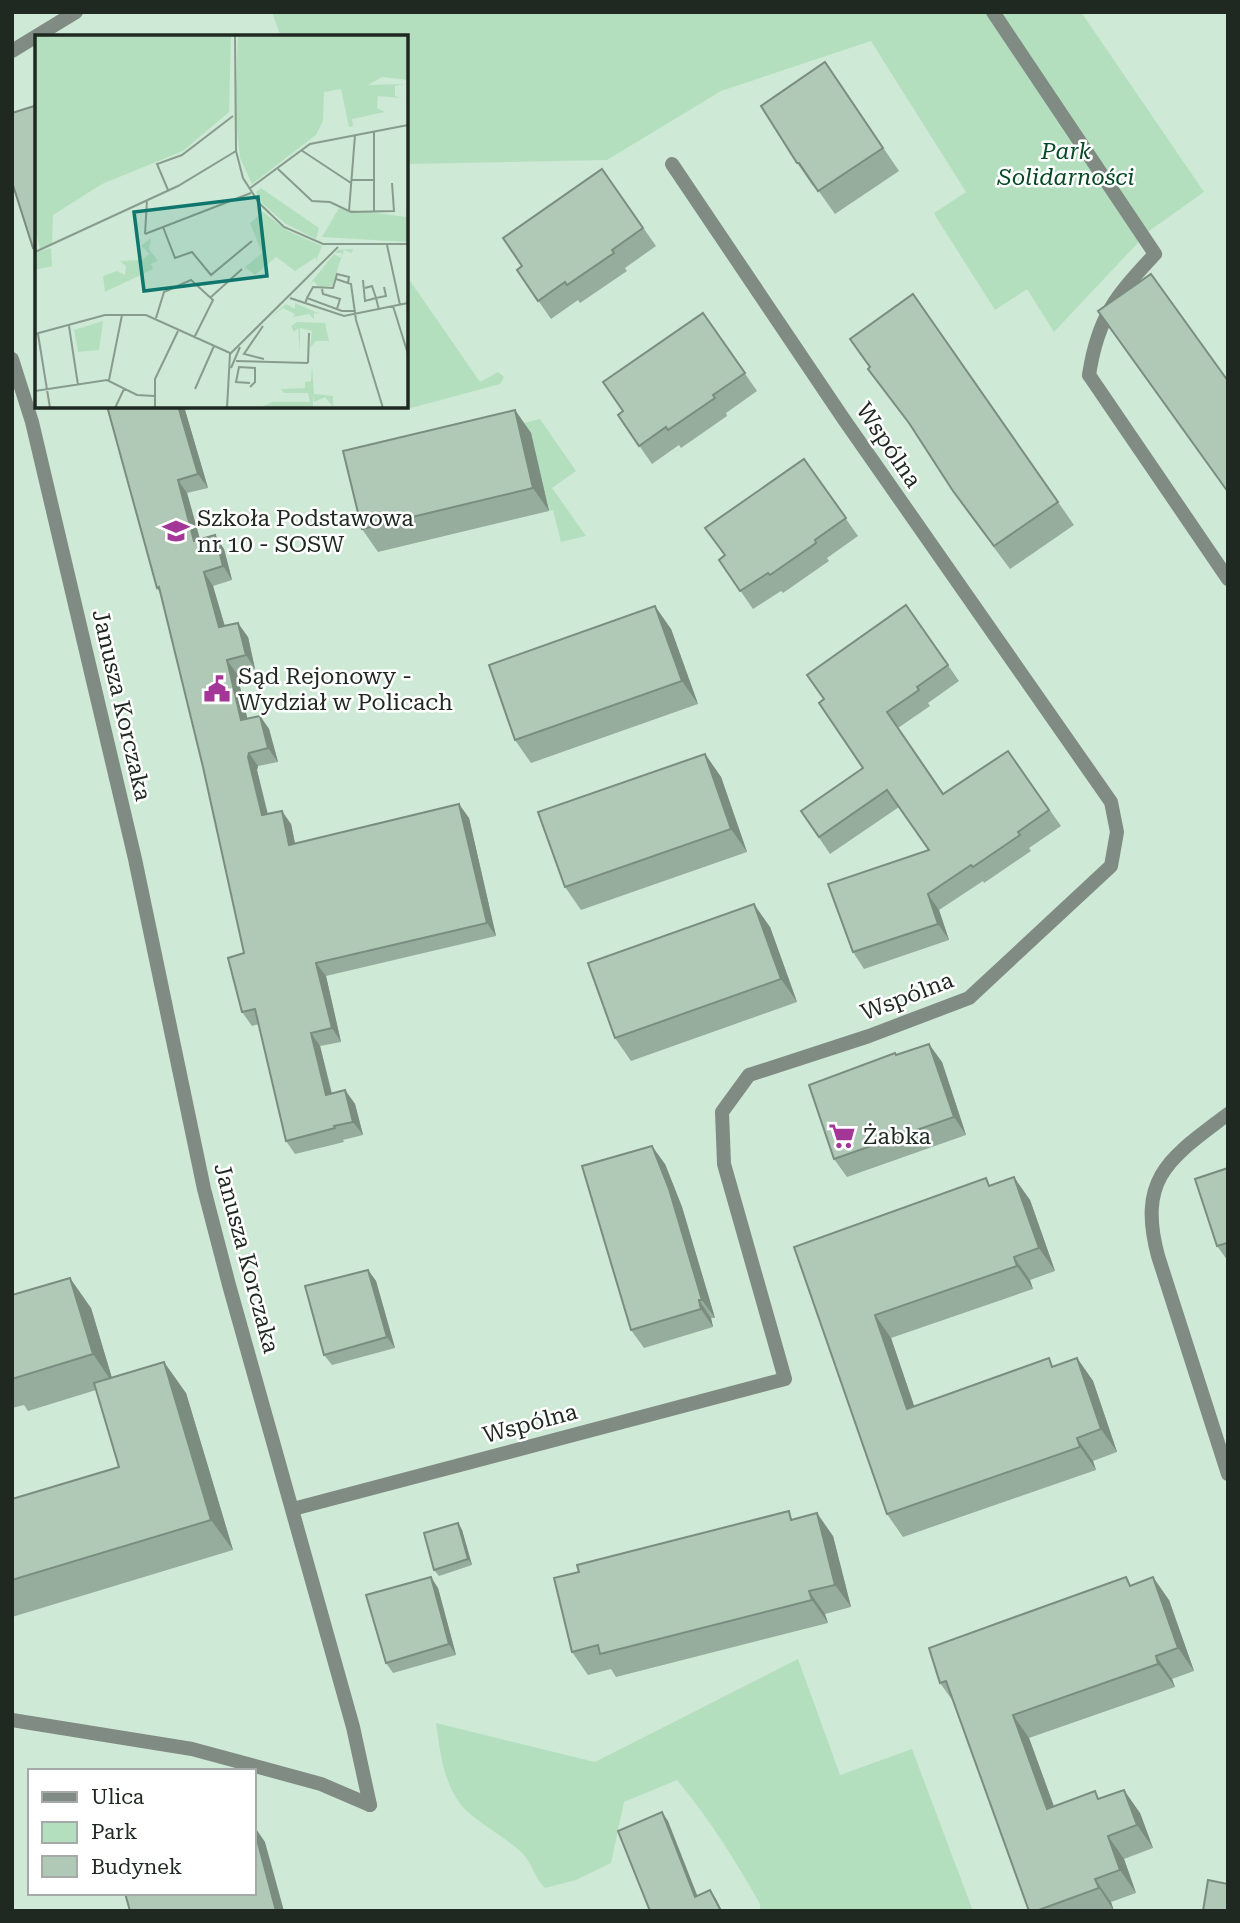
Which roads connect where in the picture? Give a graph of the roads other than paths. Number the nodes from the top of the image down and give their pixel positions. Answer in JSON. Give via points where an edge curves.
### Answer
{"nodes":[{"id":1,"x":76,"y":12,"type":"edge"},
{"id":2,"x":993,"y":12,"type":"edge"},
{"id":3,"x":38,"y":35,"type":"edge"},
{"id":4,"x":35,"y":37,"type":"edge"},
{"id":5,"x":12,"y":51,"type":"edge"},
{"id":6,"x":672,"y":164,"type":"dead end"},
{"id":7,"x":12,"y":359,"type":"edge"},
{"id":8,"x":1228,"y":579,"type":"edge"},
{"id":9,"x":1228,"y":1114,"type":"edge"},
{"id":10,"x":1228,"y":1474,"type":"edge"},
{"id":11,"x":293,"y":1509,"type":"junction"},
{"id":12,"x":12,"y":1720,"type":"edge"}],
"edges":[{"from":1,"to":3,"type":"street"},
{"from":2,"to":8,"type":"street","via":[[1155,254],[1119,292],[1102,322],[1089,374]]},
{"from":4,"to":5,"type":"street"},
{"from":6,"to":11,"type":"street","name":"Wspólna","via":[[881,474],[1111,802],[1117,832],[1111,866],[969,998],[749,1075],[722,1112],[724,1164],[785,1380]]},
{"from":7,"to":11,"type":"street","name":"Janusza Korczaka","via":[[32,422],[135,859],[204,1189]]},
{"from":9,"to":10,"type":"street","via":[[1167,1166],[1158,1178],[1150,1211],[1158,1256]]},
{"from":11,"to":12,"type":"street","name":"Janusza Korczaka","via":[[354,1727],[370,1805],[321,1784],[192,1749]]}]}
